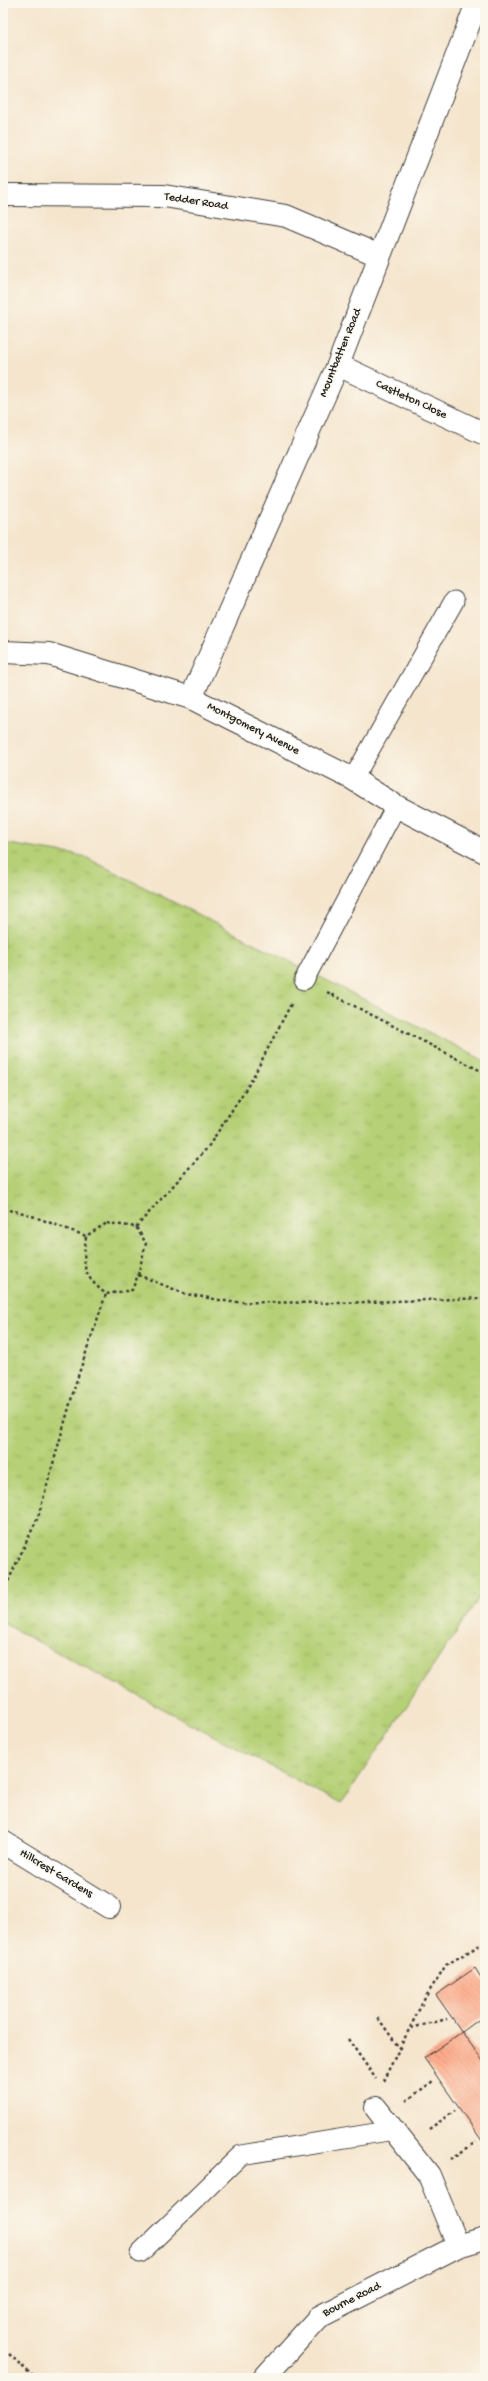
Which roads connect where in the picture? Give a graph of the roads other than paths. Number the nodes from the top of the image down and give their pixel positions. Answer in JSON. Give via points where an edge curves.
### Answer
{"nodes":[{"id":1,"x":477,"y":3,"type":"edge"},
{"id":2,"x":3,"y":194,"type":"edge"},
{"id":3,"x":380,"y":256,"type":"junction"},
{"id":4,"x":338,"y":365,"type":"junction"},
{"id":5,"x":485,"y":434,"type":"edge"},
{"id":6,"x":454,"y":600,"type":"dead end"},
{"id":7,"x":3,"y":652,"type":"edge"},
{"id":8,"x":192,"y":698,"type":"junction"},
{"id":9,"x":353,"y":779,"type":"junction"},
{"id":10,"x":396,"y":806,"type":"junction"},
{"id":11,"x":485,"y":852,"type":"edge"},
{"id":12,"x":304,"y":980,"type":"road end"},
{"id":13,"x":3,"y":1842,"type":"edge"},
{"id":14,"x":109,"y":1907,"type":"dead end"},
{"id":15,"x":376,"y":2108,"type":"dead end"},
{"id":16,"x":394,"y":2130,"type":"junction"},
{"id":17,"x":485,"y":2238,"type":"edge"},
{"id":18,"x":458,"y":2246,"type":"junction"},
{"id":19,"x":140,"y":2254,"type":"dead end"},
{"id":20,"x":264,"y":2378,"type":"edge"}],
"edges":[{"from":1,"to":3,"type":"street","name":"Mountbatten Road"},
{"from":2,"to":3,"type":"street","name":"Tedder Road","via":[[164,196],[233,207],[286,216]]},
{"from":3,"to":4,"type":"street","name":"Mountbatten Road"},
{"from":4,"to":5,"type":"street","name":"Castleton Close"},
{"from":4,"to":8,"type":"street","name":"Mountbatten Road"},
{"from":6,"to":9,"type":"lane"},
{"from":7,"to":8,"type":"street","name":"Montgomery Avenue","via":[[49,654]]},
{"from":8,"to":9,"type":"street","name":"Montgomery Avenue"},
{"from":9,"to":10,"type":"street","name":"Montgomery Avenue"},
{"from":10,"to":11,"type":"street","name":"Montgomery Avenue"},
{"from":10,"to":12,"type":"lane"},
{"from":13,"to":14,"type":"street","name":"Hillcrest Gardens"},
{"from":15,"to":16,"type":"street"},
{"from":16,"to":18,"type":"street","via":[[429,2175]]},
{"from":16,"to":19,"type":"lane","via":[[241,2155]]},
{"from":17,"to":18,"type":"street","name":"Bourne Road"},
{"from":18,"to":20,"type":"street","name":"Bourne Road","via":[[319,2317]]}]}
